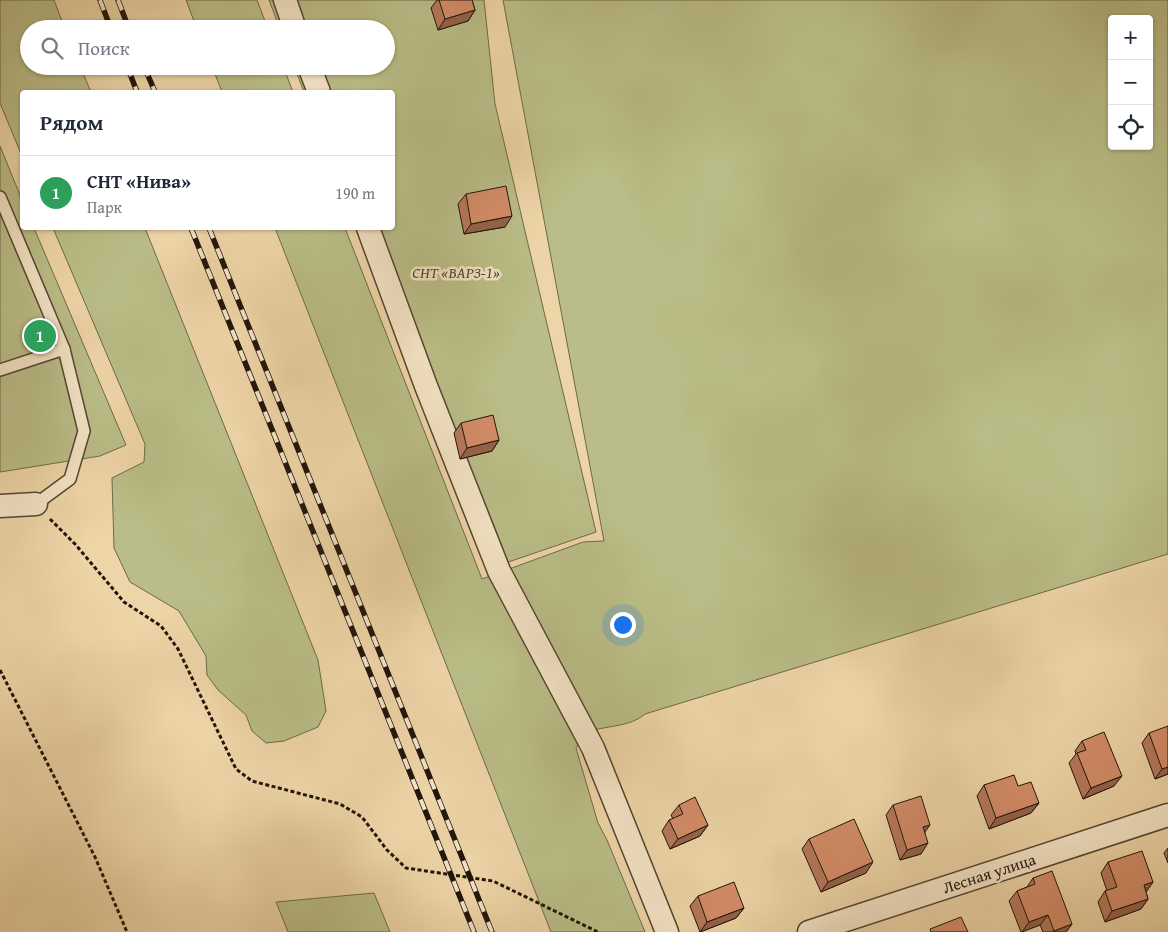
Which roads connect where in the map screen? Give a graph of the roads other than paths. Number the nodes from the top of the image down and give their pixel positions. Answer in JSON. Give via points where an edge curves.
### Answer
{"nodes":[{"id":1,"x":285,"y":0,"type":"edge"},
{"id":2,"x":292,"y":20,"type":"edge"},
{"id":3,"x":312,"y":75,"type":"edge"},
{"id":4,"x":318,"y":90,"type":"edge"},
{"id":5,"x":0,"y":197,"type":"edge"},
{"id":6,"x":369,"y":230,"type":"edge"},
{"id":7,"x":64,"y":349,"type":"junction"},
{"id":8,"x":0,"y":370,"type":"edge"},
{"id":9,"x":36,"y":504,"type":"joint"},
{"id":10,"x":0,"y":506,"type":"edge"},
{"id":11,"x":1168,"y":815,"type":"edge"},
{"id":12,"x":667,"y":932,"type":"edge"},
{"id":13,"x":809,"y":932,"type":"edge"}],
"edges":[{"from":1,"to":2,"type":"street"},
{"from":3,"to":4,"type":"street"},
{"from":5,"to":7,"type":"lane"},
{"from":6,"to":12,"type":"street","via":[[499,571],[593,748]]},
{"from":7,"to":8,"type":"lane"},
{"from":7,"to":9,"type":"lane","via":[[84,430],[70,479]]},
{"from":9,"to":10,"type":"street"},
{"from":11,"to":13,"type":"street","name":"Лесная улица"}]}
